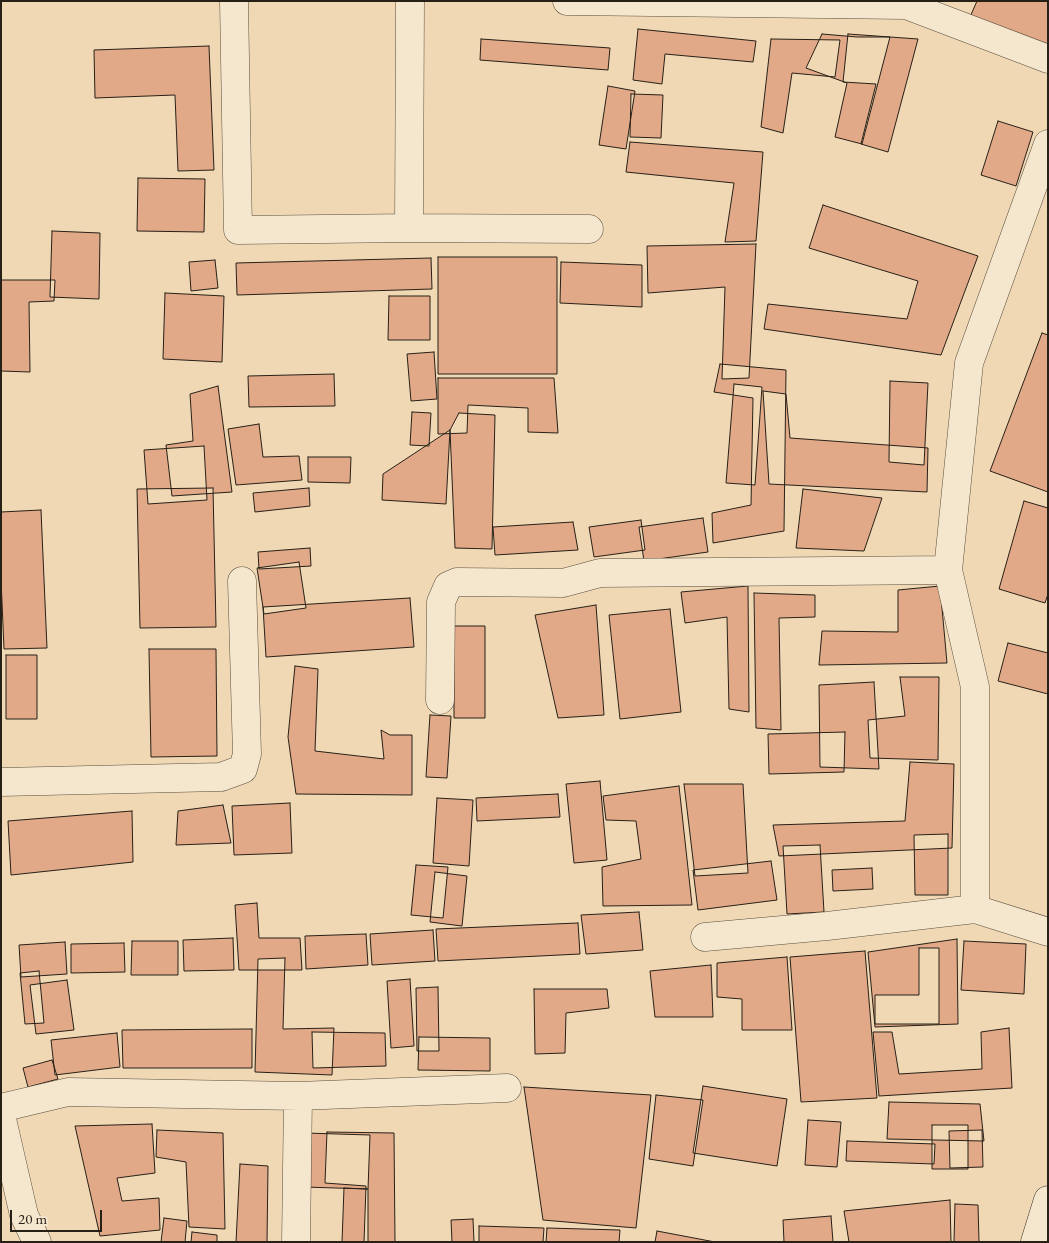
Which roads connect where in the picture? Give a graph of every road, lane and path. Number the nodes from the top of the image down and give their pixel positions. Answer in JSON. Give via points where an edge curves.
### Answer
{"nodes":[{"id":1,"x":234,"y":1,"type":"edge"},
{"id":2,"x":410,"y":1,"type":"edge"},
{"id":3,"x":567,"y":1,"type":"edge"},
{"id":4,"x":754,"y":2,"type":"edge"},
{"id":5,"x":1048,"y":59,"type":"edge"},
{"id":6,"x":1048,"y":144,"type":"edge"},
{"id":7,"x":409,"y":228,"type":"junction"},
{"id":8,"x":589,"y":229,"type":"dead end"},
{"id":9,"x":948,"y":570,"type":"junction"},
{"id":10,"x":242,"y":581,"type":"dead end"},
{"id":11,"x":440,"y":700,"type":"dead end"},
{"id":12,"x":1,"y":782,"type":"edge"},
{"id":13,"x":975,"y":909,"type":"junction"},
{"id":14,"x":1048,"y":932,"type":"edge"},
{"id":15,"x":705,"y":937,"type":"dead end"},
{"id":16,"x":507,"y":1088,"type":"dead end"},
{"id":17,"x":298,"y":1096,"type":"junction"},
{"id":18,"x":1,"y":1108,"type":"edge"},
{"id":19,"x":1,"y":1116,"type":"edge"},
{"id":20,"x":1048,"y":1200,"type":"edge"},
{"id":21,"x":37,"y":1242,"type":"edge"},
{"id":22,"x":296,"y":1242,"type":"edge"},
{"id":23,"x":1035,"y":1242,"type":"edge"}],
"edges":[{"from":1,"to":7,"type":"street","via":[[238,230]]},
{"from":2,"to":7,"type":"street"},
{"from":3,"to":4,"type":"street"},
{"from":4,"to":5,"type":"street","via":[[906,5]]},
{"from":6,"to":9,"type":"street","via":[[969,363]]},
{"from":7,"to":8,"type":"street"},
{"from":9,"to":11,"type":"street","via":[[600,573],[562,583],[457,582],[448,586],[441,602]]},
{"from":9,"to":13,"type":"street","via":[[975,687]]},
{"from":10,"to":12,"type":"street","via":[[247,754],[243,769],[221,777]]},
{"from":13,"to":14,"type":"street"},
{"from":13,"to":15,"type":"street"},
{"from":16,"to":17,"type":"street"},
{"from":17,"to":18,"type":"street","via":[[68,1092]]},
{"from":17,"to":22,"type":"street"},
{"from":19,"to":21,"type":"street","via":[[24,1216]]},
{"from":20,"to":23,"type":"street"}]}
